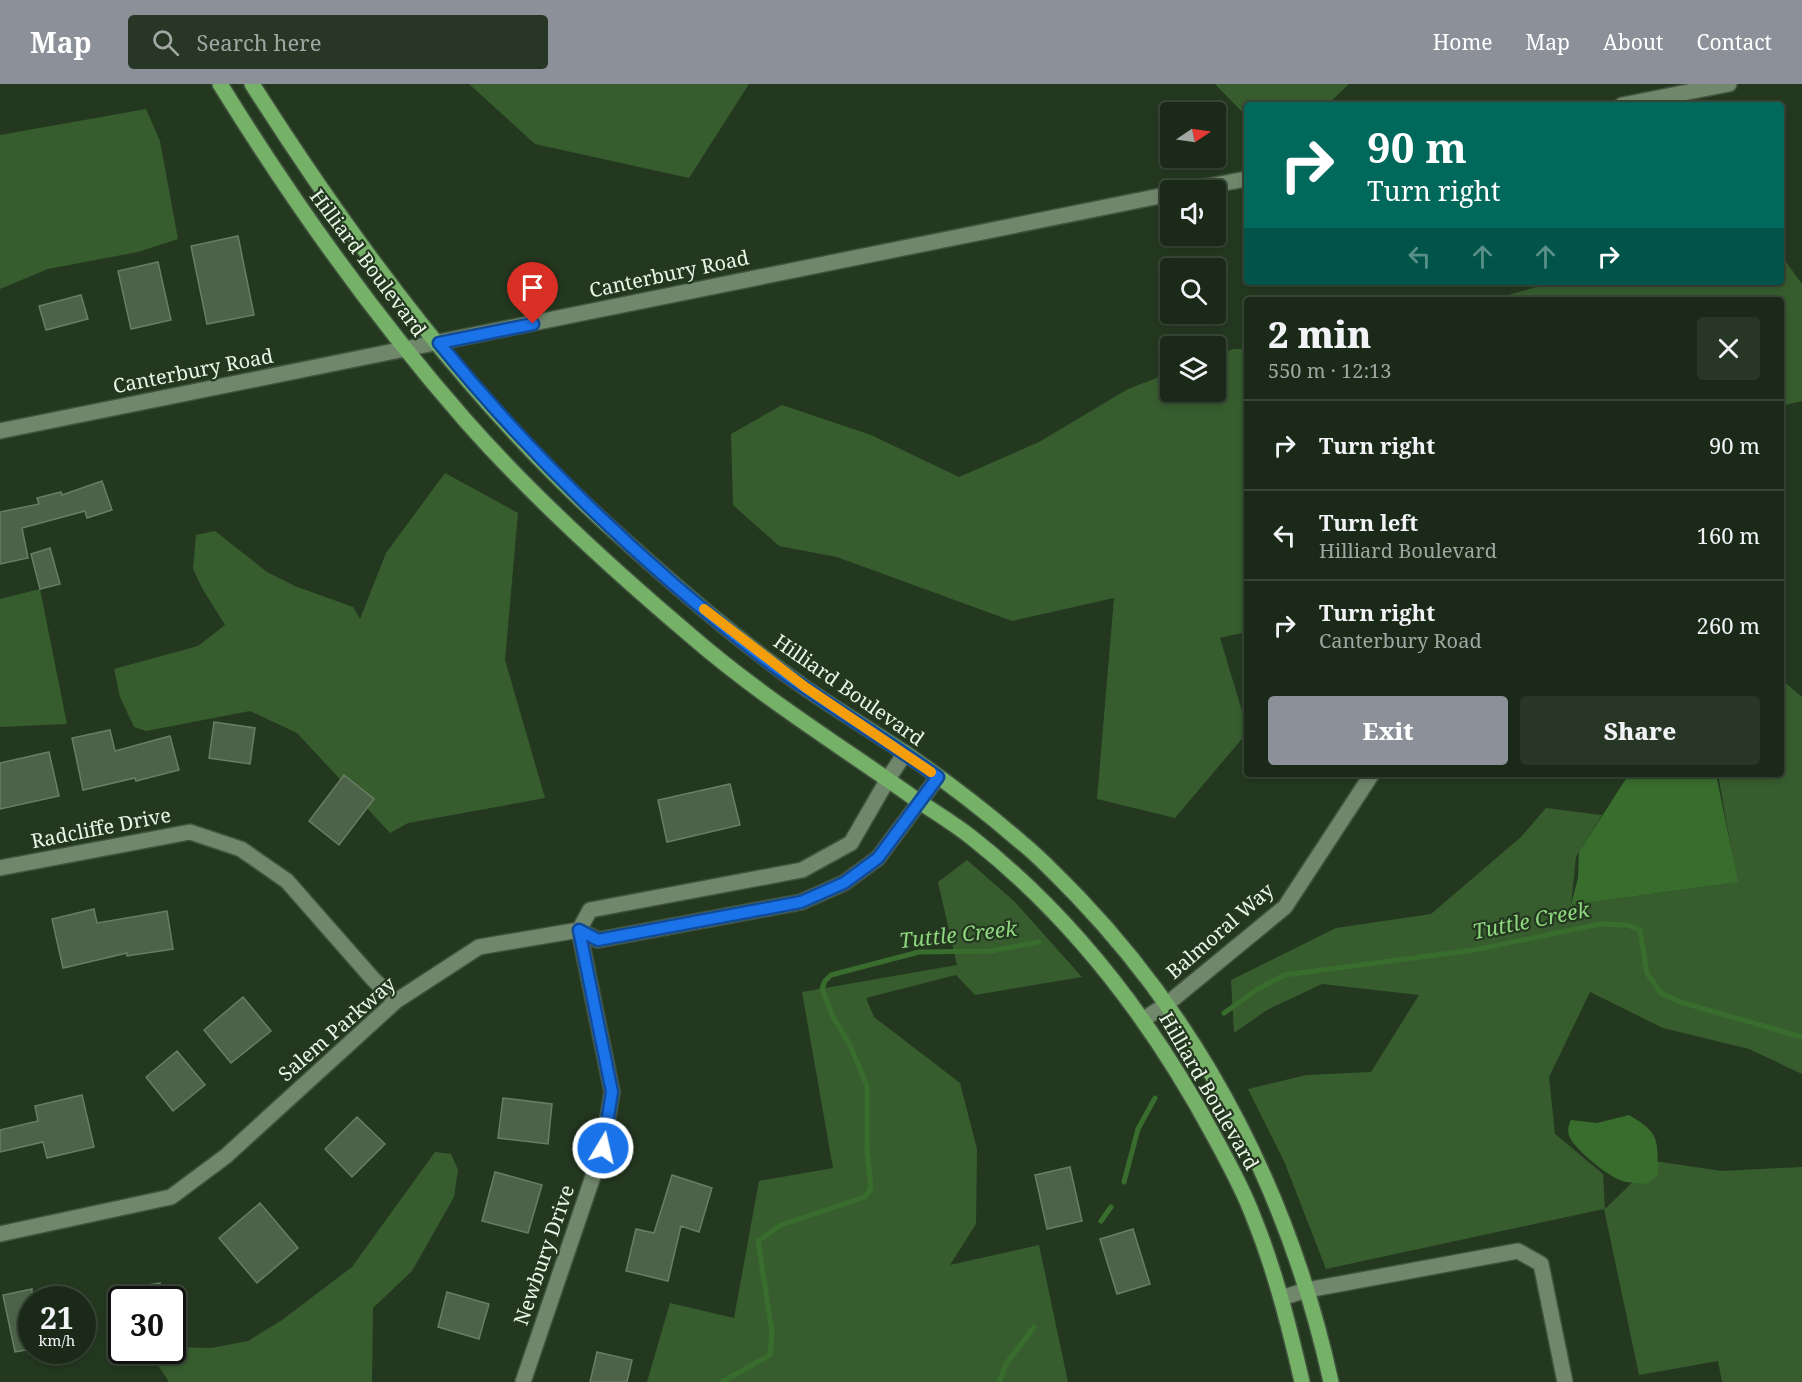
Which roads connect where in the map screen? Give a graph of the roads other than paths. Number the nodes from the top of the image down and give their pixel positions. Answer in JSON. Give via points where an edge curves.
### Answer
{"nodes":[{"id":1,"x":220,"y":84,"type":"edge"},
{"id":2,"x":252,"y":84,"type":"edge"},
{"id":3,"x":1729,"y":84,"type":"edge"},
{"id":4,"x":1637,"y":102,"type":"edge"},
{"id":5,"x":1244,"y":179,"type":"edge"},
{"id":6,"x":1226,"y":183,"type":"edge"},
{"id":7,"x":1160,"y":196,"type":"edge"},
{"id":8,"x":439,"y":343,"type":"junction"},
{"id":9,"x":406,"y":350,"type":"junction"},
{"id":10,"x":0,"y":431,"type":"edge"},
{"id":11,"x":905,"y":753,"type":"junction"},
{"id":12,"x":938,"y":777,"type":"junction"},
{"id":13,"x":1370,"y":777,"type":"edge"},
{"id":14,"x":888,"y":779,"type":"junction"},
{"id":15,"x":921,"y":802,"type":"junction"},
{"id":16,"x":0,"y":868,"type":"edge"},
{"id":17,"x":579,"y":930,"type":"junction"},
{"id":18,"x":396,"y":1002,"type":"junction"},
{"id":19,"x":1167,"y":1004,"type":"junction"},
{"id":20,"x":1144,"y":1019,"type":"junction"},
{"id":21,"x":0,"y":1233,"type":"edge"},
{"id":22,"x":1307,"y":1290,"type":"junction"},
{"id":23,"x":1281,"y":1298,"type":"junction"},
{"id":24,"x":523,"y":1382,"type":"edge"},
{"id":25,"x":1302,"y":1382,"type":"edge"},
{"id":26,"x":1331,"y":1382,"type":"edge"},
{"id":27,"x":1565,"y":1382,"type":"edge"}],
"edges":[{"from":1,"to":9,"type":"main road","name":"Hilliard Boulevard","via":[[325,245]]},
{"from":2,"to":8,"type":"main road","name":"Hilliard Boulevard","via":[[317,185],[394,290]]},
{"from":3,"to":4,"type":"street"},
{"from":5,"to":6,"type":"street"},
{"from":7,"to":8,"type":"street","name":"Canterbury Road"},
{"from":8,"to":9,"type":"street","name":"Canterbury Road"},
{"from":8,"to":11,"type":"main road","name":"Hilliard Boulevard","via":[[528,446],[668,579],[766,659]]},
{"from":9,"to":10,"type":"street","name":"Canterbury Road"},
{"from":9,"to":14,"type":"main road","name":"Hilliard Boulevard","via":[[467,422],[569,528],[689,635],[764,696]]},
{"from":11,"to":12,"type":"main road","name":"Hilliard Boulevard"},
{"from":11,"to":14,"type":"street"},
{"from":12,"to":15,"type":"street"},
{"from":12,"to":19,"type":"main road","name":"Hilliard Boulevard","via":[[1059,877],[1101,921]]},
{"from":13,"to":19,"type":"street","name":"Balmoral Way","via":[[1285,907]]},
{"from":14,"to":15,"type":"main road","name":"Hilliard Boulevard"},
{"from":14,"to":17,"type":"street","via":[[851,843],[802,870],[590,910]]},
{"from":15,"to":17,"type":"street","via":[[878,858],[844,883],[801,902],[598,940]]},
{"from":15,"to":20,"type":"main road","name":"Hilliard Boulevard","via":[[971,837],[1045,904]]},
{"from":16,"to":18,"type":"street","name":"Radcliffe Drive","via":[[190,832],[241,849],[287,881]]},
{"from":17,"to":18,"type":"street","name":"Salem Parkway","via":[[479,947]]},
{"from":17,"to":24,"type":"street","name":"Newbury Drive","via":[[612,1092],[603,1148]]},
{"from":18,"to":21,"type":"street","name":"Salem Parkway","via":[[226,1156],[171,1197]]},
{"from":19,"to":20,"type":"street","name":"Balmoral Way"},
{"from":19,"to":22,"type":"main road","name":"Hilliard Boulevard","via":[[1195,1044],[1244,1132],[1271,1189]]},
{"from":20,"to":23,"type":"main road","name":"Hilliard Boulevard","via":[[1232,1171],[1253,1215]]},
{"from":22,"to":23,"type":"street"},
{"from":22,"to":26,"type":"main road","name":"Hilliard Boulevard"},
{"from":22,"to":27,"type":"street","via":[[1518,1251],[1541,1264]]},
{"from":23,"to":25,"type":"main road","name":"Hilliard Boulevard"}]}
